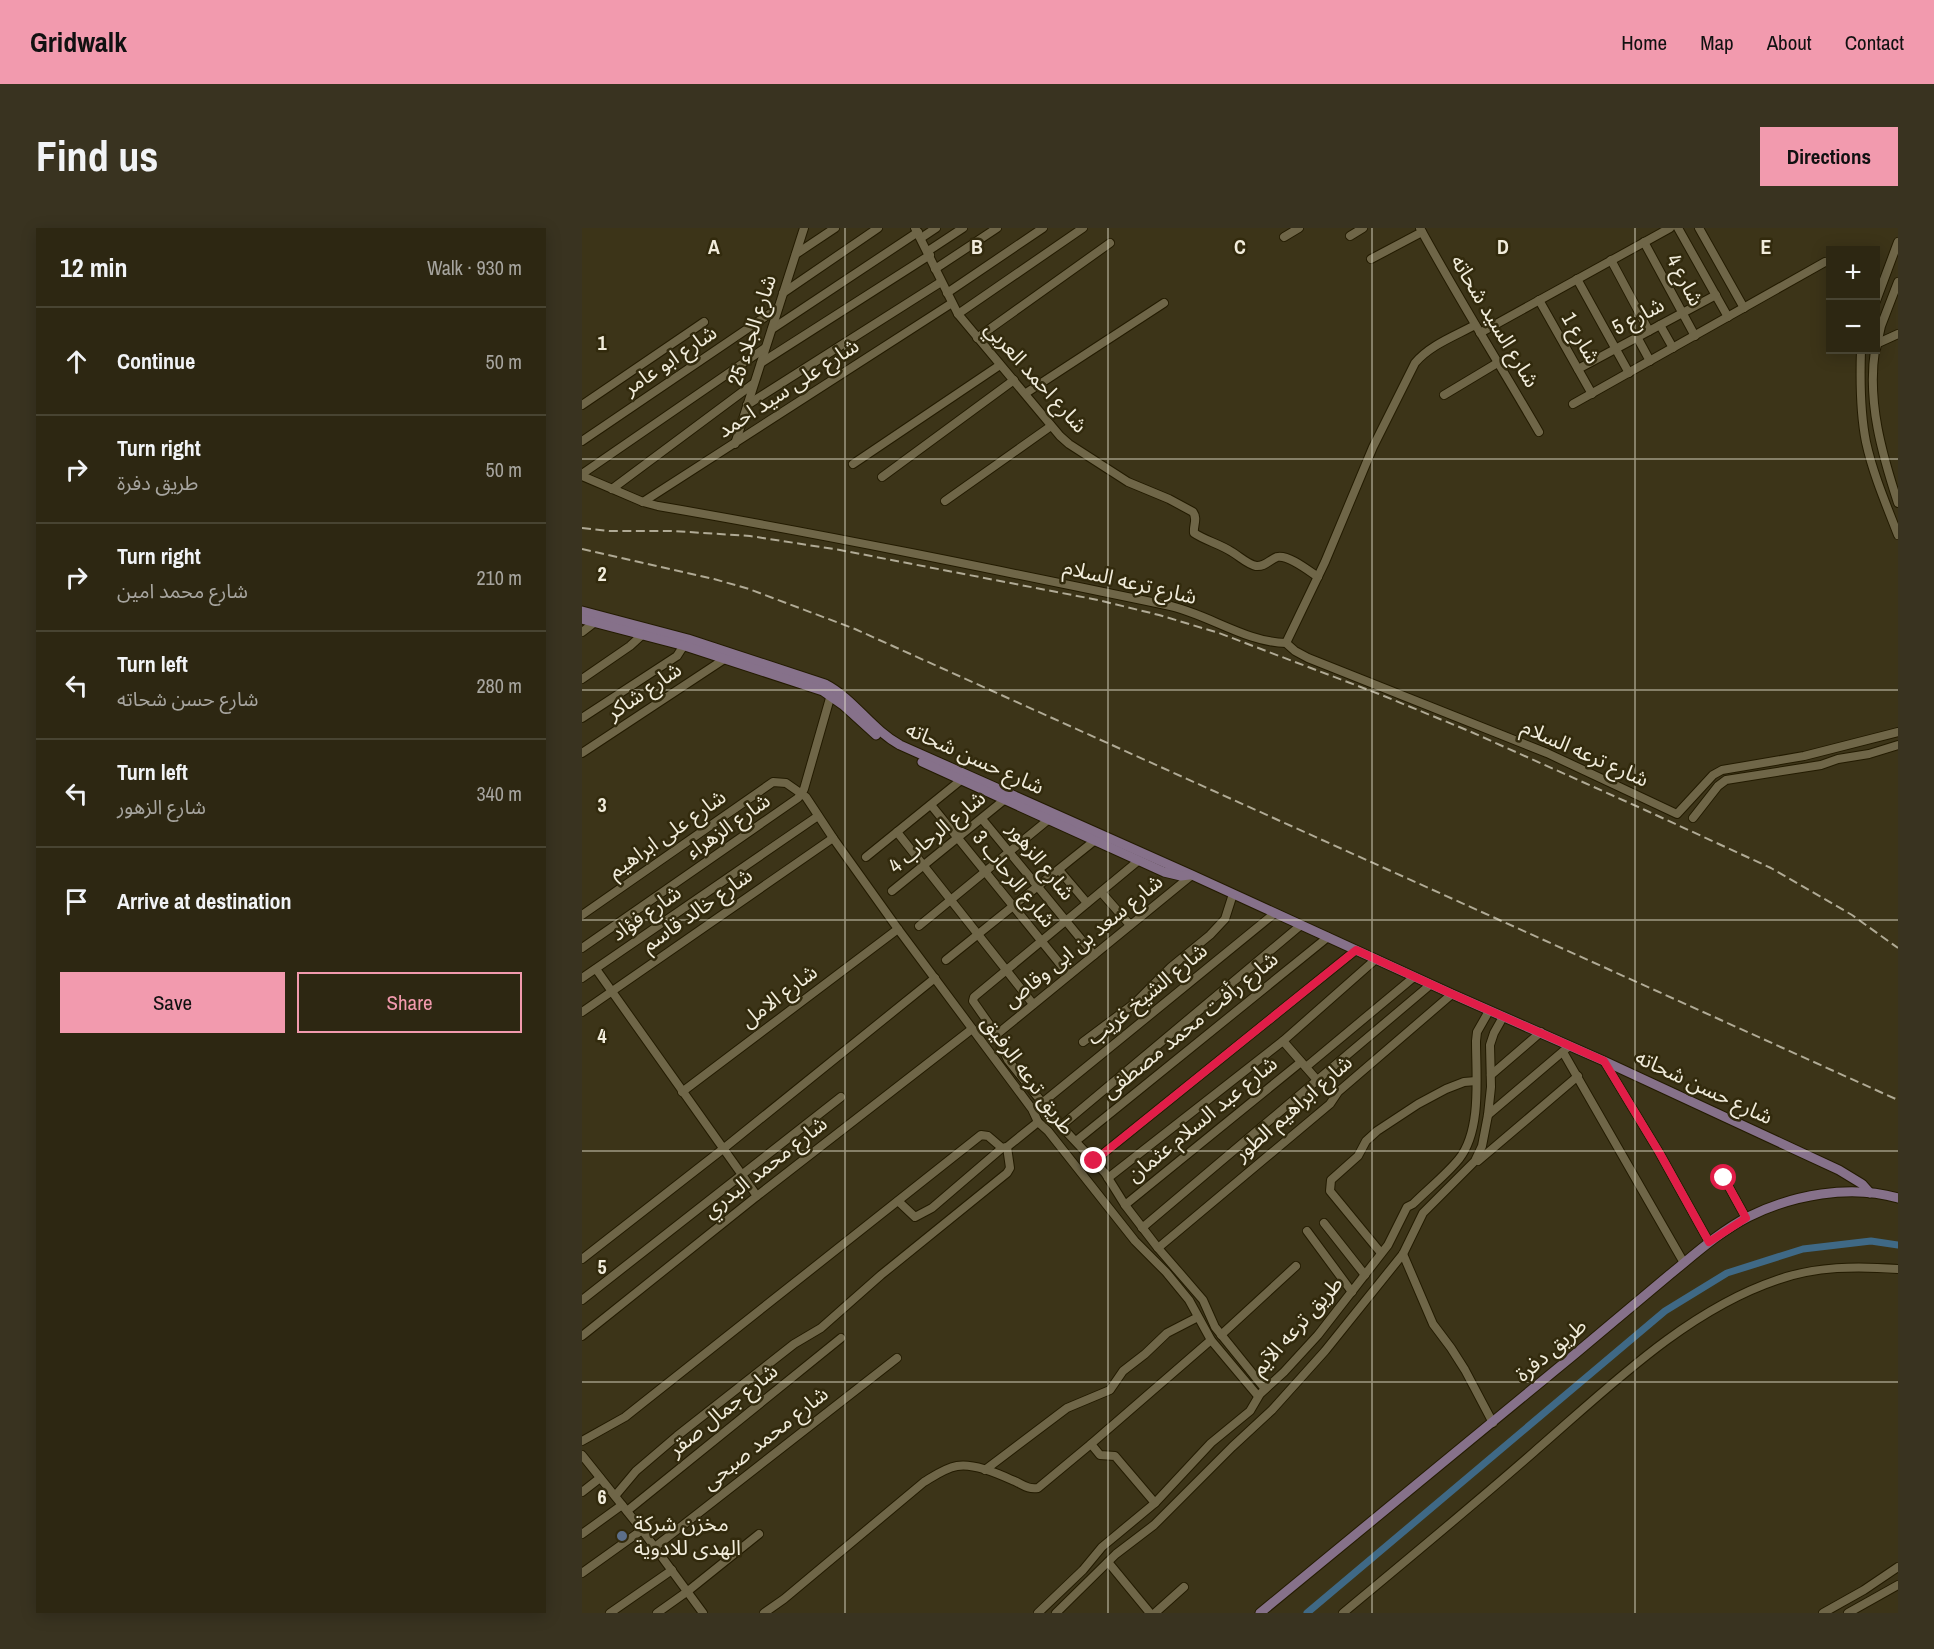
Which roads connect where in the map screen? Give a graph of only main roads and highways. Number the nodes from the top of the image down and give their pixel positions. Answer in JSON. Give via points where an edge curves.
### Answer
{"nodes":[{"id":1,"x":582,"y":611,"type":"edge"},
{"id":2,"x":582,"y":619,"type":"edge"},
{"id":3,"x":686,"y":642,"type":"junction"},
{"id":4,"x":763,"y":667,"type":"junction"},
{"id":5,"x":832,"y":692,"type":"junction"},
{"id":6,"x":1192,"y":875,"type":"junction"},
{"id":7,"x":1839,"y":1170,"type":"junction"},
{"id":8,"x":1842,"y":1192,"type":"junction"},
{"id":9,"x":1870,"y":1193,"type":"junction"},
{"id":10,"x":1898,"y":1198,"type":"edge"},
{"id":11,"x":1260,"y":1613,"type":"edge"}],
"edges":[{"from":1,"to":3,"type":"main road","name":"شارع حسن شحاته"},
{"from":2,"to":3,"type":"main road","name":"شارع حسن شحاته"},
{"from":3,"to":4,"type":"main road","name":"شارع حسن شحاته"},
{"from":3,"to":4,"type":"main road","name":"شارع حسن شحاته"},
{"from":4,"to":5,"type":"main road","name":"شارع حسن شحاته"},
{"from":5,"to":6,"type":"main road","name":"شارع حسن شحاته","via":[[848,699],[894,742]]},
{"from":5,"to":6,"type":"main road","name":"شارع حسن شحاته","via":[[886,743],[1138,861],[1171,875]]},
{"from":6,"to":7,"type":"main road","name":"شارع حسن شحاته","via":[[1541,1032],[1566,1049],[1604,1061]]},
{"from":7,"to":8,"type":"main road","via":[[1844,1181]]},
{"from":7,"to":9,"type":"main road","name":"شارع حسن شحاته"},
{"from":8,"to":9,"type":"main road","name":"طريق دفرة"},
{"from":8,"to":11,"type":"main road","name":"طريق دفرة","via":[[1781,1203],[1746,1218],[1709,1242]]},
{"from":9,"to":10,"type":"main road","name":"طريق دفرة"}]}
